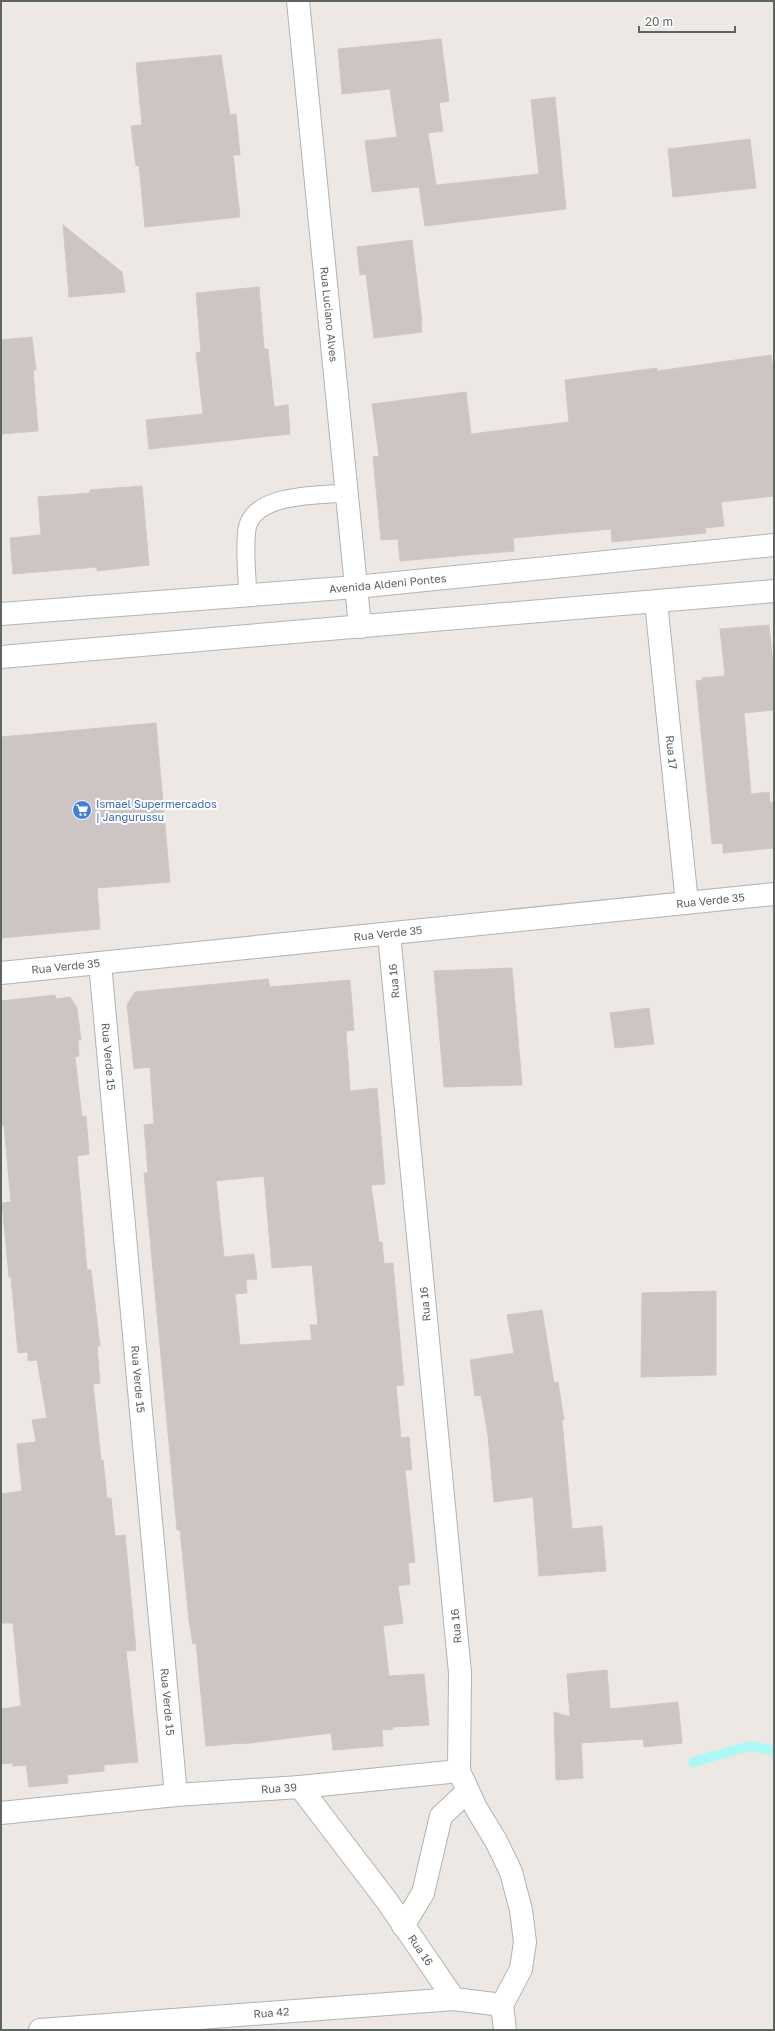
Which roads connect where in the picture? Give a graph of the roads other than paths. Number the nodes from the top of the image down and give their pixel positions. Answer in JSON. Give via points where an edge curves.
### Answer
{"nodes":[{"id":1,"x":298,"y":1,"type":"edge"},
{"id":2,"x":347,"y":493,"type":"junction"},
{"id":3,"x":774,"y":545,"type":"edge"},
{"id":4,"x":356,"y":587,"type":"junction"},
{"id":5,"x":774,"y":591,"type":"edge"},
{"id":6,"x":248,"y":596,"type":"junction"},
{"id":7,"x":656,"y":602,"type":"junction"},
{"id":8,"x":1,"y":614,"type":"edge"},
{"id":9,"x":360,"y":627,"type":"junction"},
{"id":10,"x":1,"y":657,"type":"edge"},
{"id":11,"x":774,"y":894,"type":"edge"},
{"id":12,"x":687,"y":903,"type":"junction"},
{"id":13,"x":389,"y":934,"type":"junction"},
{"id":14,"x":100,"y":963,"type":"junction"},
{"id":15,"x":1,"y":973,"type":"edge"},
{"id":16,"x":459,"y":1771,"type":"junction"},
{"id":17,"x":300,"y":1787,"type":"junction"},
{"id":18,"x":468,"y":1791,"type":"junction"},
{"id":19,"x":176,"y":1795,"type":"junction"},
{"id":20,"x":1,"y":1813,"type":"edge"},
{"id":21,"x":403,"y":1926,"type":"junction"},
{"id":22,"x":454,"y":1999,"type":"junction"},
{"id":23,"x":502,"y":2005,"type":"junction"},
{"id":24,"x":200,"y":2023,"type":"edge"},
{"id":25,"x":40,"y":2030,"type":"edge"},
{"id":26,"x":505,"y":2030,"type":"edge"}],
"edges":[{"from":1,"to":2,"type":"street","name":"Rua Luciano Alves"},
{"from":2,"to":4,"type":"street","name":"Rua Luciano Alves"},
{"from":2,"to":6,"type":"lane","via":[[286,499],[269,504],[256,513],[248,527],[246,542]]},
{"from":3,"to":4,"type":"street","name":"Avenida Aldeni Pontes"},
{"from":4,"to":6,"type":"street","name":"Avenida Aldeni Pontes"},
{"from":4,"to":9,"type":"street","name":"Rua Luciano Alves"},
{"from":5,"to":7,"type":"street"},
{"from":6,"to":8,"type":"street","name":"Avenida Aldeni Pontes"},
{"from":7,"to":9,"type":"street"},
{"from":7,"to":12,"type":"street","name":"Rua 17"},
{"from":9,"to":10,"type":"street"},
{"from":11,"to":12,"type":"street","name":"Rua Verde 35"},
{"from":12,"to":13,"type":"street","name":"Rua Verde 35"},
{"from":13,"to":14,"type":"street","name":"Rua Verde 35"},
{"from":13,"to":16,"type":"street","name":"Rua 16","via":[[460,1673]]},
{"from":14,"to":15,"type":"street","name":"Rua Verde 35"},
{"from":14,"to":19,"type":"street","name":"Rua Verde 15"},
{"from":16,"to":17,"type":"street","name":"Rua 39"},
{"from":16,"to":18,"type":"street"},
{"from":17,"to":19,"type":"street","name":"Rua 39"},
{"from":17,"to":21,"type":"street","name":"Rua 16"},
{"from":18,"to":21,"type":"street","via":[[441,1816],[423,1893]]},
{"from":18,"to":23,"type":"street","via":[[511,1872],[521,1910],[525,1942],[521,1969]]},
{"from":19,"to":20,"type":"street","name":"Rua 39"},
{"from":21,"to":22,"type":"street","name":"Rua 16"},
{"from":22,"to":23,"type":"street","name":"Rua 42"},
{"from":22,"to":24,"type":"street","name":"Rua 42"},
{"from":23,"to":26,"type":"street"},
{"from":24,"to":25,"type":"street","name":"Rua 42"}]}
